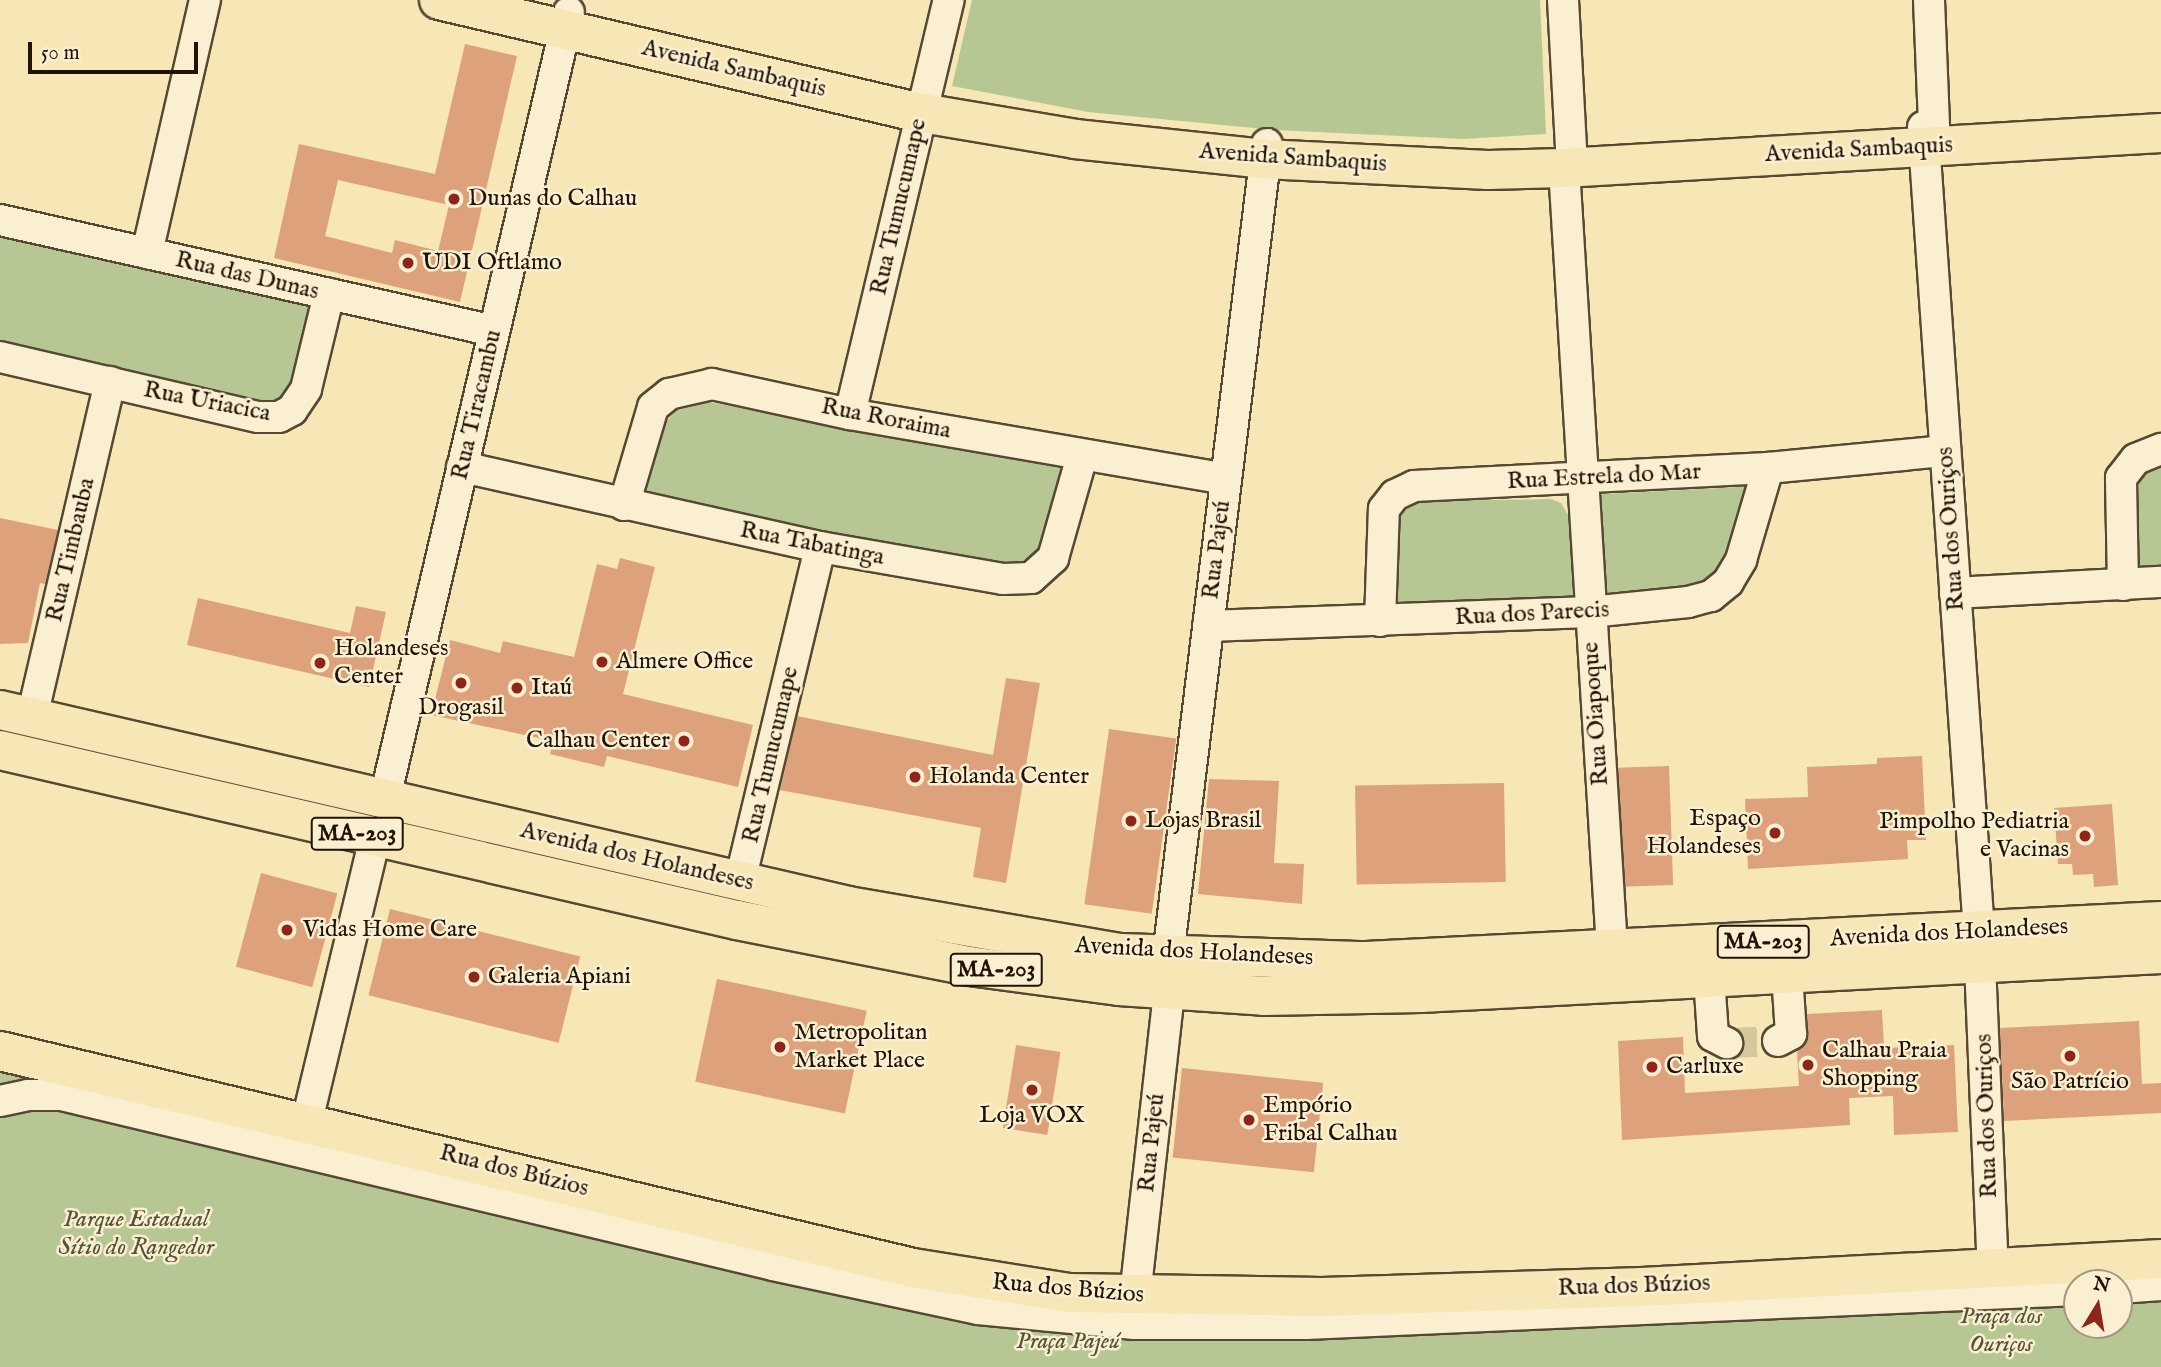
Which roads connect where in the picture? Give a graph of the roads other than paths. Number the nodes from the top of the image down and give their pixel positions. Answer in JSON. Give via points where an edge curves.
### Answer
{"nodes":[{"id":1,"x":205,"y":0,"type":"edge"},
{"id":2,"x":439,"y":0,"type":"edge"},
{"id":3,"x":516,"y":0,"type":"edge"},
{"id":4,"x":949,"y":0,"type":"edge"},
{"id":5,"x":1563,"y":0,"type":"edge"},
{"id":6,"x":1929,"y":0,"type":"edge"},
{"id":7,"x":572,"y":14,"type":"edge"},
{"id":8,"x":924,"y":105,"type":"junction"},
{"id":9,"x":2161,"y":114,"type":"edge"},
{"id":10,"x":1927,"y":133,"type":"junction"},
{"id":11,"x":2161,"y":133,"type":"edge"},
{"id":12,"x":1266,"y":151,"type":"junction"},
{"id":13,"x":1569,"y":162,"type":"junction"},
{"id":14,"x":0,"y":220,"type":"edge"},
{"id":15,"x":146,"y":253,"type":"junction"},
{"id":16,"x":329,"y":294,"type":"junction"},
{"id":17,"x":494,"y":331,"type":"junction"},
{"id":18,"x":0,"y":357,"type":"edge"},
{"id":19,"x":110,"y":382,"type":"junction"},
{"id":20,"x":850,"y":414,"type":"junction"},
{"id":21,"x":2161,"y":449,"type":"edge"},
{"id":22,"x":1945,"y":451,"type":"junction"},
{"id":23,"x":1082,"y":456,"type":"junction"},
{"id":24,"x":462,"y":467,"type":"junction"},
{"id":25,"x":1768,"y":468,"type":"junction"},
{"id":26,"x":1225,"y":479,"type":"junction"},
{"id":27,"x":1580,"y":479,"type":"junction"},
{"id":28,"x":624,"y":505,"type":"junction"},
{"id":29,"x":820,"y":547,"type":"junction"},
{"id":30,"x":2161,"y":582,"type":"edge"},
{"id":31,"x":2123,"y":585,"type":"junction"},
{"id":32,"x":1955,"y":593,"type":"junction"},
{"id":33,"x":1590,"y":612,"type":"junction"},
{"id":34,"x":1380,"y":621,"type":"junction"},
{"id":35,"x":1208,"y":626,"type":"junction"},
{"id":36,"x":16,"y":713,"type":"edge"},
{"id":37,"x":0,"y":750,"type":"edge"},
{"id":38,"x":267,"y":770,"type":"junction"},
{"id":39,"x":118,"y":778,"type":"junction"},
{"id":40,"x":385,"y":798,"type":"junction"},
{"id":41,"x":297,"y":820,"type":"junction"},
{"id":42,"x":478,"y":820,"type":"junction"},
{"id":43,"x":375,"y":838,"type":"junction"},
{"id":44,"x":740,"y":881,"type":"junction"},
{"id":45,"x":2161,"y":921,"type":"edge"},
{"id":46,"x":1980,"y":947,"type":"junction"},
{"id":47,"x":1612,"y":949,"type":"junction"},
{"id":48,"x":2161,"y":954,"type":"edge"},
{"id":49,"x":1169,"y":973,"type":"junction"},
{"id":50,"x":1787,"y":974,"type":"junction"},
{"id":51,"x":1709,"y":977,"type":"junction"},
{"id":52,"x":1778,"y":1041,"type":"dead end"},
{"id":53,"x":1727,"y":1043,"type":"dead end"},
{"id":54,"x":0,"y":1051,"type":"edge"},
{"id":55,"x":0,"y":1101,"type":"edge"},
{"id":56,"x":307,"y":1121,"type":"junction"},
{"id":57,"x":2161,"y":1259,"type":"edge"},
{"id":58,"x":1993,"y":1269,"type":"junction"},
{"id":59,"x":2161,"y":1285,"type":"edge"},
{"id":60,"x":2133,"y":1287,"type":"edge"},
{"id":61,"x":2063,"y":1291,"type":"edge"},
{"id":62,"x":1135,"y":1296,"type":"junction"}],
"edges":[{"from":1,"to":15,"type":"street"},
{"from":2,"to":7,"type":"main road","name":"Avenida Sambaquis"},
{"from":3,"to":7,"type":"main road","name":"Avenida Sambaquis"},
{"from":4,"to":8,"type":"street","name":"Rua Tumucumape"},
{"from":5,"to":13,"type":"street"},
{"from":6,"to":10,"type":"street","name":"Rua dos Ouriços"},
{"from":7,"to":8,"type":"main road","name":"Avenida Sambaquis"},
{"from":7,"to":17,"type":"street","name":"Rua Tiracambu"},
{"from":8,"to":12,"type":"main road","name":"Avenida Sambaquis","via":[[1075,139]]},
{"from":8,"to":20,"type":"street","name":"Rua Tumucumape"},
{"from":9,"to":10,"type":"main road","name":"Avenida Sambaquis"},
{"from":10,"to":11,"type":"main road","name":"Avenida Sambaquis"},
{"from":10,"to":13,"type":"main road","name":"Avenida Sambaquis"},
{"from":10,"to":22,"type":"street","name":"Rua dos Ouriços"},
{"from":12,"to":13,"type":"main road","name":"Avenida Sambaquis","via":[[1488,170]]},
{"from":12,"to":26,"type":"street","name":"Rua Pajeú"},
{"from":13,"to":27,"type":"street","name":"Rua Oiapoque"},
{"from":14,"to":15,"type":"street","name":"Rua das Dunas"},
{"from":15,"to":16,"type":"street","name":"Rua das Dunas"},
{"from":16,"to":17,"type":"street","name":"Rua das Dunas"},
{"from":16,"to":19,"type":"street","name":"Rua Uriacica","via":[[306,389],[292,410],[279,417],[258,417]]},
{"from":17,"to":24,"type":"street","name":"Rua Tiracambu"},
{"from":18,"to":19,"type":"street","name":"Rua Uriacica"},
{"from":19,"to":36,"type":"street","name":"Rua Timbauba"},
{"from":20,"to":23,"type":"street","name":"Rua Roraima"},
{"from":20,"to":28,"type":"street","name":"Rua Roraima","via":[[712,384],[669,394],[653,407]]},
{"from":21,"to":31,"type":"street","via":[[2136,459],[2122,478]]},
{"from":22,"to":25,"type":"street","name":"Rua Estrela do Mar"},
{"from":22,"to":32,"type":"street","name":"Rua dos Ouriços"},
{"from":23,"to":26,"type":"street","name":"Rua Roraima"},
{"from":23,"to":29,"type":"street","name":"Rua Tabatinga","via":[[1060,544],[1053,558],[1031,578],[1003,579]]},
{"from":24,"to":28,"type":"street","name":"Rua Tabatinga"},
{"from":24,"to":40,"type":"street","name":"Rua Tiracambu"},
{"from":25,"to":27,"type":"street","name":"Rua Estrela do Mar"},
{"from":25,"to":33,"type":"street","name":"Rua dos Parecis","via":[[1741,560],[1728,582],[1711,596],[1688,603]]},
{"from":26,"to":35,"type":"street","name":"Rua Pajeú"},
{"from":27,"to":33,"type":"street","name":"Rua Oiapoque"},
{"from":27,"to":34,"type":"street","name":"Rua Estrela do Mar","via":[[1414,486],[1395,495],[1384,509],[1380,533]]},
{"from":28,"to":29,"type":"street","name":"Rua Tabatinga"},
{"from":29,"to":44,"type":"street","name":"Rua Tumucumape"},
{"from":30,"to":31,"type":"street"},
{"from":31,"to":32,"type":"street"},
{"from":32,"to":46,"type":"street","name":"Rua dos Ouriços"},
{"from":33,"to":34,"type":"street","name":"Rua dos Parecis"},
{"from":33,"to":47,"type":"street","name":"Rua Oiapoque"},
{"from":34,"to":35,"type":"street","name":"Rua dos Parecis"},
{"from":35,"to":49,"type":"street","name":"Rua Pajeú"},
{"from":36,"to":38,"type":"main road","name":"Avenida dos Holandeses","number":"MA-203"},
{"from":37,"to":39,"type":"main road","name":"Avenida dos Holandeses","number":"MA-203"},
{"from":38,"to":39,"type":"main road","via":[[236,772],[132,747],[121,755]]},
{"from":38,"to":40,"type":"main road","name":"Avenida dos Holandeses","number":"MA-203"},
{"from":39,"to":41,"type":"main road","name":"Avenida dos Holandeses","number":"MA-203"},
{"from":40,"to":42,"type":"main road","name":"Avenida dos Holandeses","number":"MA-203"},
{"from":41,"to":42,"type":"main road","via":[[323,815],[459,843],[474,836]]},
{"from":41,"to":43,"type":"main road","name":"Avenida dos Holandeses","number":"MA-203"},
{"from":42,"to":44,"type":"main road","name":"Avenida dos Holandeses","number":"MA-203"},
{"from":43,"to":49,"type":"main road","name":"Avenida dos Holandeses","number":"MA-203","via":[[969,967]]},
{"from":43,"to":56,"type":"street"},
{"from":44,"to":49,"type":"main road","name":"Avenida dos Holandeses","number":"MA-203"},
{"from":45,"to":46,"type":"main road","name":"Avenida dos Holandeses","number":"MA-203"},
{"from":46,"to":47,"type":"main road","name":"Avenida dos Holandeses","number":"MA-203"},
{"from":46,"to":48,"type":"main road","name":"Avenida dos Holandeses","number":"MA-203"},
{"from":46,"to":50,"type":"main road","name":"Avenida dos Holandeses","number":"MA-203"},
{"from":46,"to":58,"type":"street","name":"Rua dos Ouriços"},
{"from":47,"to":49,"type":"main road","name":"Avenida dos Holandeses","number":"MA-203"},
{"from":49,"to":51,"type":"main road","name":"Avenida dos Holandeses","number":"MA-203","via":[[1264,996],[1421,993]]},
{"from":49,"to":62,"type":"street","name":"Rua Pajeú"},
{"from":50,"to":51,"type":"main road","name":"Avenida dos Holandeses","number":"MA-203"},
{"from":50,"to":52,"type":"street","via":[[1791,1034]]},
{"from":51,"to":53,"type":"street","via":[[1713,1037]]},
{"from":54,"to":56,"type":"main road","name":"Rua dos Búzios"},
{"from":55,"to":61,"type":"street","via":[[61,1095],[773,1265],[978,1309],[1133,1324],[1306,1324]]},
{"from":56,"to":62,"type":"main road","name":"Rua dos Búzios","via":[[948,1275],[1025,1289]]},
{"from":57,"to":58,"type":"main road","name":"Rua dos Búzios"},
{"from":58,"to":62,"type":"main road","name":"Rua dos Búzios","via":[[1642,1287],[1321,1297]]},
{"from":59,"to":60,"type":"street"}]}
